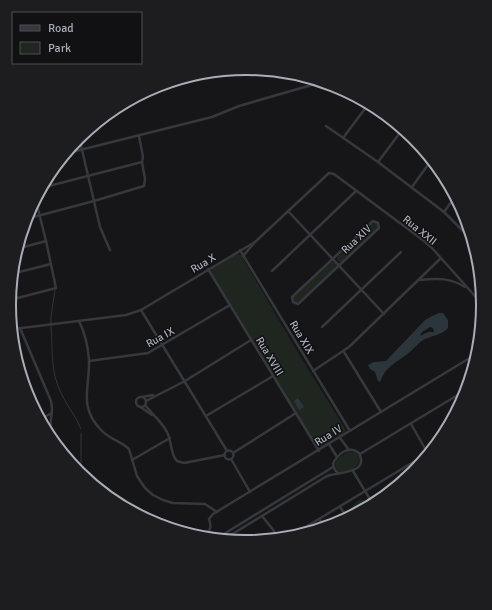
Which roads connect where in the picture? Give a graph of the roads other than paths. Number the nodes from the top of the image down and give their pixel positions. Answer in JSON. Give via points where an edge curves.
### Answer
{"nodes":[{"id":1,"x":312,"y":85,"type":"edge"},
{"id":2,"x":365,"y":109,"type":"edge"},
{"id":3,"x":326,"y":126,"type":"dead end"},
{"id":4,"x":399,"y":133,"type":"edge"},
{"id":5,"x":139,"y":136,"type":"junction"},
{"id":6,"x":343,"y":138,"type":"junction"},
{"id":7,"x":81,"y":144,"type":"edge"},
{"id":8,"x":82,"y":150,"type":"junction"},
{"id":9,"x":74,"y":152,"type":"edge"},
{"id":10,"x":140,"y":162,"type":"junction"},
{"id":11,"x":378,"y":162,"type":"junction"},
{"id":12,"x":428,"y":165,"type":"edge"},
{"id":13,"x":88,"y":176,"type":"junction"},
{"id":14,"x":338,"y":177,"type":"joint"},
{"id":15,"x":50,"y":186,"type":"edge"},
{"id":16,"x":412,"y":187,"type":"junction"},
{"id":17,"x":356,"y":191,"type":"junction"},
{"id":18,"x":94,"y":201,"type":"junction"},
{"id":19,"x":451,"y":202,"type":"edge"},
{"id":20,"x":38,"y":209,"type":"edge"},
{"id":21,"x":288,"y":211,"type":"junction"},
{"id":22,"x":444,"y":212,"type":"junction"},
{"id":23,"x":39,"y":216,"type":"junction"},
{"id":24,"x":34,"y":217,"type":"edge"},
{"id":25,"x":464,"y":232,"type":"edge"},
{"id":26,"x":311,"y":235,"type":"junction"},
{"id":27,"x":46,"y":241,"type":"junction"},
{"id":28,"x":255,"y":242,"type":"junction"},
{"id":29,"x":23,"y":247,"type":"edge"},
{"id":30,"x":110,"y":250,"type":"dead end"},
{"id":31,"x":240,"y":250,"type":"junction"},
{"id":32,"x":401,"y":252,"type":"dead end"},
{"id":33,"x":243,"y":256,"type":"junction"},
{"id":34,"x":333,"y":258,"type":"junction"},
{"id":35,"x":441,"y":258,"type":"junction"},
{"id":36,"x":50,"y":264,"type":"junction"},
{"id":37,"x":340,"y":265,"type":"junction"},
{"id":38,"x":208,"y":269,"type":"junction"},
{"id":39,"x":18,"y":272,"type":"edge"},
{"id":40,"x":272,"y":272,"type":"dead end"},
{"id":41,"x":419,"y":280,"type":"junction"},
{"id":42,"x":468,"y":288,"type":"junction"},
{"id":43,"x":362,"y":289,"type":"junction"},
{"id":44,"x":476,"y":297,"type":"edge"},
{"id":45,"x":16,"y":298,"type":"edge"},
{"id":46,"x":230,"y":305,"type":"junction"},
{"id":47,"x":141,"y":310,"type":"junction"},
{"id":48,"x":384,"y":314,"type":"junction"},
{"id":49,"x":79,"y":321,"type":"junction"},
{"id":50,"x":322,"y":327,"type":"dead end"},
{"id":51,"x":20,"y":328,"type":"joint"},
{"id":52,"x":252,"y":340,"type":"junction"},
{"id":53,"x":164,"y":345,"type":"junction"},
{"id":54,"x":344,"y":352,"type":"junction"},
{"id":55,"x":470,"y":358,"type":"edge"},
{"id":56,"x":89,"y":361,"type":"junction"},
{"id":57,"x":313,"y":371,"type":"junction"},
{"id":58,"x":273,"y":376,"type":"junction"},
{"id":59,"x":185,"y":381,"type":"junction"},
{"id":60,"x":160,"y":393,"type":"junction"},
{"id":61,"x":457,"y":396,"type":"edge"},
{"id":62,"x":142,"y":397,"type":"junction"},
{"id":63,"x":146,"y":401,"type":"junction"},
{"id":64,"x":145,"y":405,"type":"junction"},
{"id":65,"x":139,"y":406,"type":"junction"},
{"id":66,"x":381,"y":412,"type":"junction"},
{"id":67,"x":296,"y":413,"type":"junction"},
{"id":68,"x":52,"y":414,"type":"junction"},
{"id":69,"x":154,"y":416,"type":"junction"},
{"id":70,"x":206,"y":416,"type":"junction"},
{"id":71,"x":45,"y":417,"type":"edge"},
{"id":72,"x":411,"y":424,"type":"junction"},
{"id":73,"x":51,"y":426,"type":"edge"},
{"id":74,"x":350,"y":431,"type":"junction"},
{"id":75,"x":170,"y":438,"type":"junction"},
{"id":76,"x":340,"y":438,"type":"junction"},
{"id":77,"x":329,"y":444,"type":"junction"},
{"id":78,"x":426,"y":448,"type":"edge"},
{"id":79,"x":348,"y":450,"type":"junction"},
{"id":80,"x":227,"y":451,"type":"junction"},
{"id":81,"x":319,"y":451,"type":"junction"},
{"id":82,"x":233,"y":453,"type":"junction"},
{"id":83,"x":360,"y":454,"type":"junction"},
{"id":84,"x":225,"y":455,"type":"junction"},
{"id":85,"x":337,"y":456,"type":"junction"},
{"id":86,"x":231,"y":458,"type":"junction"},
{"id":87,"x":132,"y":460,"type":"junction"},
{"id":88,"x":416,"y":461,"type":"edge"},
{"id":89,"x":333,"y":466,"type":"junction"},
{"id":90,"x":353,"y":471,"type":"junction"},
{"id":91,"x":338,"y":473,"type":"junction"},
{"id":92,"x":365,"y":491,"type":"junction"},
{"id":93,"x":250,"y":492,"type":"junction"},
{"id":94,"x":370,"y":498,"type":"edge"},
{"id":95,"x":340,"y":507,"type":"junction"},
{"id":96,"x":217,"y":512,"type":"junction"},
{"id":97,"x":344,"y":513,"type":"edge"},
{"id":98,"x":262,"y":516,"type":"junction"},
{"id":99,"x":319,"y":519,"type":"junction"},
{"id":100,"x":322,"y":522,"type":"edge"},
{"id":101,"x":305,"y":527,"type":"edge"},
{"id":102,"x":207,"y":532,"type":"edge"},
{"id":103,"x":276,"y":533,"type":"edge"},
{"id":104,"x":224,"y":534,"type":"edge"},
{"id":105,"x":231,"y":535,"type":"edge"}],
"edges":[{"from":1,"to":5,"type":"street","via":[[239,106],[212,118]]},
{"from":2,"to":6,"type":"street"},
{"from":3,"to":6,"type":"street"},
{"from":4,"to":11,"type":"street"},
{"from":5,"to":8,"type":"street"},
{"from":5,"to":10,"type":"street","via":[[144,157]]},
{"from":6,"to":11,"type":"street"},
{"from":7,"to":8,"type":"street"},
{"from":8,"to":9,"type":"street"},
{"from":8,"to":13,"type":"street"},
{"from":10,"to":13,"type":"street"},
{"from":10,"to":18,"type":"street","via":[[145,179],[143,186]]},
{"from":11,"to":16,"type":"street"},
{"from":12,"to":16,"type":"street"},
{"from":13,"to":15,"type":"street"},
{"from":13,"to":18,"type":"street"},
{"from":14,"to":17,"type":"street","name":"Rua XXII"},
{"from":14,"to":21,"type":"street","name":"Rua X","via":[[328,173]]},
{"from":16,"to":22,"type":"street"},
{"from":17,"to":26,"type":"street"},
{"from":17,"to":35,"type":"street","name":"Rua XXII","via":[[424,241]]},
{"from":18,"to":23,"type":"street"},
{"from":18,"to":30,"type":"street","via":[[100,227]]},
{"from":19,"to":22,"type":"street"},
{"from":20,"to":23,"type":"street"},
{"from":21,"to":26,"type":"street"},
{"from":21,"to":28,"type":"street","name":"Rua X"},
{"from":22,"to":25,"type":"street"},
{"from":23,"to":24,"type":"street"},
{"from":23,"to":27,"type":"street"},
{"from":26,"to":34,"type":"street"},
{"from":26,"to":40,"type":"street"},
{"from":27,"to":29,"type":"street"},
{"from":27,"to":36,"type":"street"},
{"from":28,"to":31,"type":"street","name":"Rua X"},
{"from":28,"to":33,"type":"street"},
{"from":31,"to":33,"type":"street","name":"Rua XIX"},
{"from":31,"to":38,"type":"street","name":"Rua X"},
{"from":32,"to":43,"type":"street"},
{"from":33,"to":57,"type":"street","name":"Rua XIX"},
{"from":34,"to":37,"type":"street"},
{"from":34,"to":37,"type":"street","name":"Rua XIV","via":[[373,221],[378,222],[379,228]]},
{"from":34,"to":37,"type":"street","name":"Rua XIV","via":[[292,296],[292,302],[298,304]]},
{"from":35,"to":41,"type":"street"},
{"from":35,"to":42,"type":"street","name":"Rua XXII"},
{"from":36,"to":39,"type":"street"},
{"from":36,"to":45,"type":"street","via":[[56,288]]},
{"from":37,"to":43,"type":"street"},
{"from":38,"to":46,"type":"street","name":"Rua XVIII"},
{"from":38,"to":47,"type":"street","name":"Rua X"},
{"from":41,"to":42,"type":"street","via":[[441,278]]},
{"from":41,"to":48,"type":"street"},
{"from":42,"to":44,"type":"street","name":"Rua XXII"},
{"from":43,"to":48,"type":"street"},
{"from":43,"to":50,"type":"street"},
{"from":46,"to":52,"type":"street","name":"Rua XVIII"},
{"from":46,"to":53,"type":"street","name":"Rua IX"},
{"from":47,"to":49,"type":"street","name":"Rua X","via":[[126,315]]},
{"from":47,"to":53,"type":"street"},
{"from":48,"to":54,"type":"street"},
{"from":49,"to":51,"type":"street","name":"Rua X"},
{"from":49,"to":56,"type":"street","via":[[86,337]]},
{"from":51,"to":68,"type":"street","via":[[50,401]]},
{"from":52,"to":58,"type":"street","name":"Rua XVIII"},
{"from":52,"to":59,"type":"street"},
{"from":53,"to":56,"type":"street","name":"Rua IX","via":[[145,354]]},
{"from":53,"to":59,"type":"street"},
{"from":54,"to":57,"type":"street"},
{"from":54,"to":66,"type":"street"},
{"from":55,"to":66,"type":"street","name":"Rua IV"},
{"from":56,"to":87,"type":"street","via":[[86,397],[90,415],[101,430],[129,449]]},
{"from":57,"to":74,"type":"street","name":"Rua XIX"},
{"from":58,"to":67,"type":"street","name":"Rua XVIII"},
{"from":58,"to":70,"type":"street"},
{"from":59,"to":60,"type":"street"},
{"from":59,"to":70,"type":"street"},
{"from":60,"to":62,"type":"street"},
{"from":60,"to":63,"type":"street"},
{"from":61,"to":72,"type":"street"},
{"from":62,"to":63,"type":"street"},
{"from":62,"to":65,"type":"street","via":[[136,400]]},
{"from":63,"to":64,"type":"street"},
{"from":64,"to":65,"type":"street"},
{"from":64,"to":69,"type":"street"},
{"from":65,"to":69,"type":"street"},
{"from":66,"to":74,"type":"street","name":"Rua IV"},
{"from":67,"to":81,"type":"street","name":"Rua XVIII"},
{"from":67,"to":82,"type":"street"},
{"from":68,"to":71,"type":"street"},
{"from":68,"to":73,"type":"street"},
{"from":69,"to":75,"type":"street","via":[[164,426]]},
{"from":70,"to":80,"type":"street"},
{"from":72,"to":78,"type":"street"},
{"from":72,"to":83,"type":"street"},
{"from":74,"to":76,"type":"street","name":"Rua IV"},
{"from":75,"to":84,"type":"street","via":[[174,458],[179,462]]},
{"from":75,"to":87,"type":"street"},
{"from":76,"to":77,"type":"street","name":"Rua IV"},
{"from":76,"to":79,"type":"street"},
{"from":77,"to":81,"type":"street","name":"Rua IV"},
{"from":77,"to":85,"type":"street"},
{"from":79,"to":83,"type":"street","via":[[355,450]]},
{"from":79,"to":85,"type":"street"},
{"from":80,"to":82,"type":"street"},
{"from":80,"to":84,"type":"street"},
{"from":81,"to":93,"type":"street","name":"Rua IV"},
{"from":82,"to":86,"type":"street"},
{"from":83,"to":90,"type":"street","via":[[359,465]]},
{"from":84,"to":86,"type":"street"},
{"from":85,"to":89,"type":"street"},
{"from":86,"to":93,"type":"street"},
{"from":87,"to":96,"type":"street","via":[[140,481],[156,497],[173,503],[204,504]]},
{"from":88,"to":92,"type":"street"},
{"from":89,"to":91,"type":"street"},
{"from":89,"to":104,"type":"street"},
{"from":90,"to":91,"type":"street"},
{"from":90,"to":92,"type":"street"},
{"from":91,"to":98,"type":"street","via":[[327,476]]},
{"from":92,"to":94,"type":"street"},
{"from":92,"to":95,"type":"street"},
{"from":93,"to":96,"type":"street","name":"Rua IV"},
{"from":95,"to":97,"type":"street"},
{"from":95,"to":99,"type":"street"},
{"from":96,"to":102,"type":"street","via":[[209,519],[211,523]]},
{"from":98,"to":103,"type":"street"},
{"from":98,"to":105,"type":"street"},
{"from":99,"to":100,"type":"street"},
{"from":99,"to":101,"type":"street"}]}
